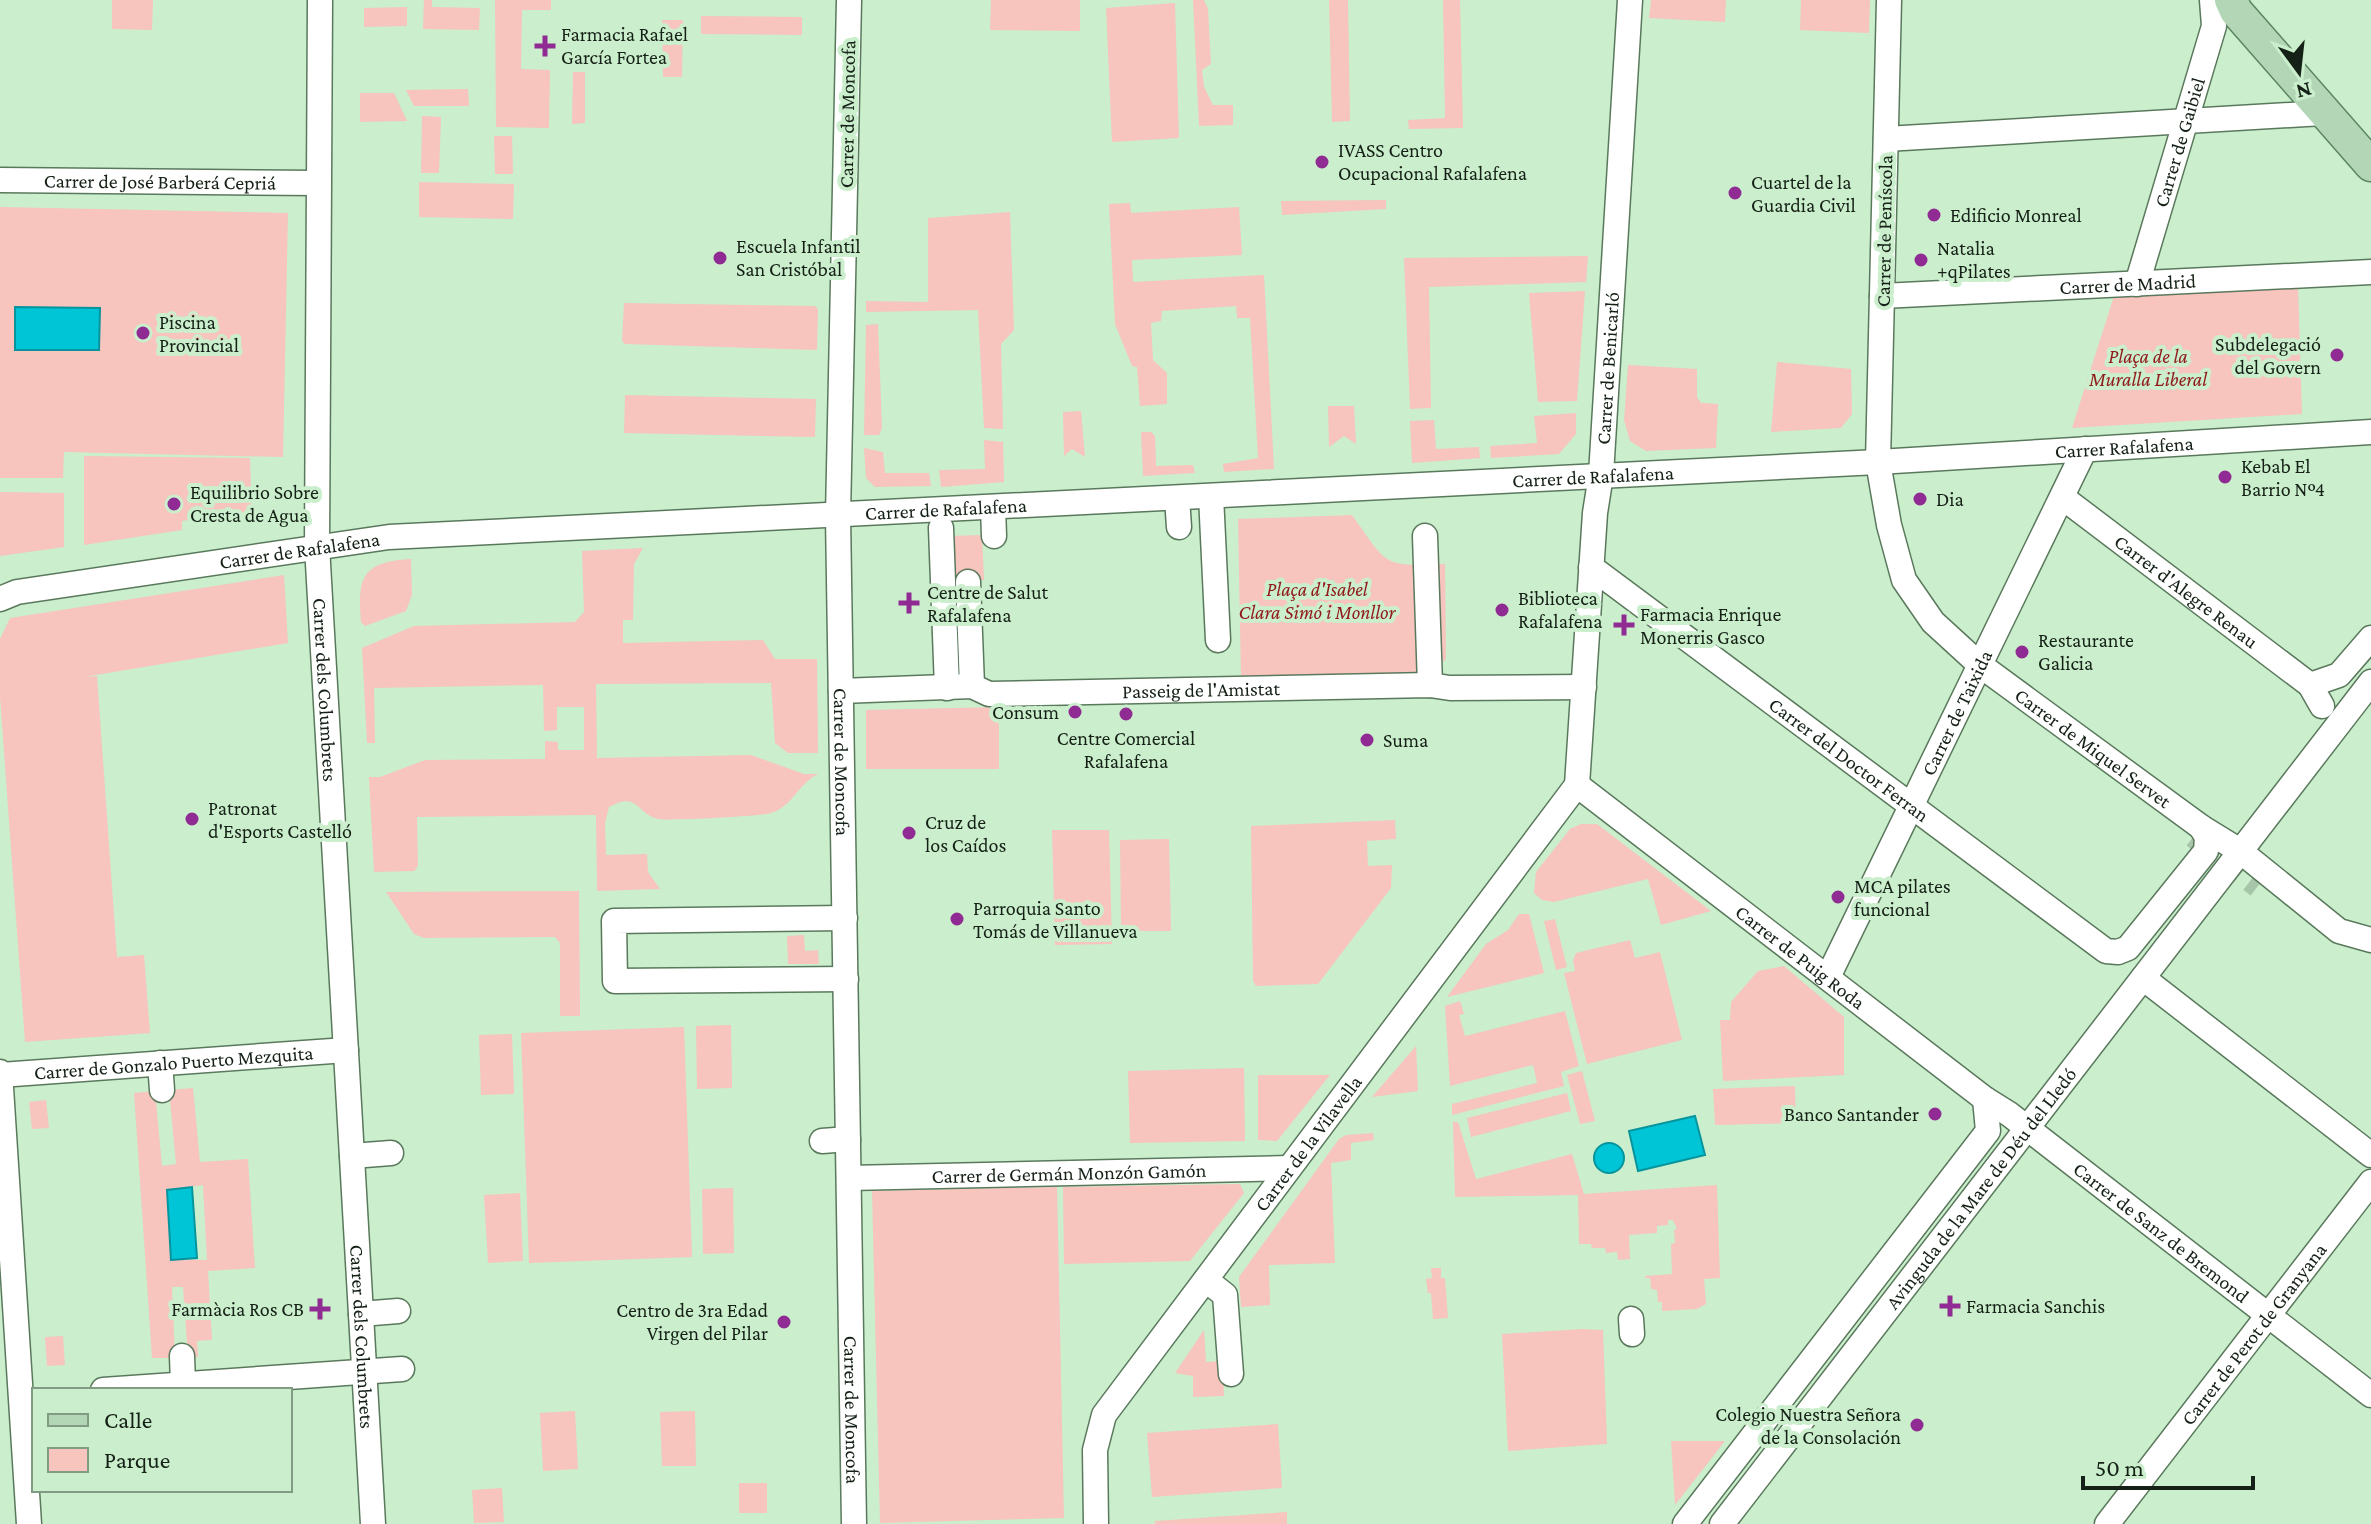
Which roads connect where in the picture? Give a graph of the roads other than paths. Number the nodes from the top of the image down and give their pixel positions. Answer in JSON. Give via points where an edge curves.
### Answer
{"nodes":[{"id":1,"x":320,"y":0,"type":"edge"},
{"id":2,"x":849,"y":0,"type":"edge"},
{"id":3,"x":1630,"y":0,"type":"edge"},
{"id":4,"x":1889,"y":0,"type":"edge"},
{"id":5,"x":2212,"y":0,"type":"edge"},
{"id":6,"x":2231,"y":0,"type":"edge"},
{"id":7,"x":2323,"y":113,"type":"junction"},
{"id":8,"x":2186,"y":121,"type":"junction"},
{"id":9,"x":1886,"y":139,"type":"junction"},
{"id":10,"x":2371,"y":165,"type":"edge"},
{"id":11,"x":0,"y":180,"type":"edge"},
{"id":12,"x":318,"y":183,"type":"junction"},
{"id":13,"x":2371,"y":272,"type":"edge"},
{"id":14,"x":2137,"y":284,"type":"junction"},
{"id":15,"x":1882,"y":296,"type":"junction"},
{"id":16,"x":2371,"y":432,"type":"edge"},
{"id":17,"x":2085,"y":449,"type":"junction"},
{"id":18,"x":1878,"y":462,"type":"junction"},
{"id":19,"x":1601,"y":475,"type":"junction"},
{"id":20,"x":1211,"y":496,"type":"junction"},
{"id":21,"x":2062,"y":497,"type":"junction"},
{"id":22,"x":1177,"y":498,"type":"junction"},
{"id":23,"x":993,"y":507,"type":"junction"},
{"id":24,"x":838,"y":516,"type":"junction"},
{"id":25,"x":1179,"y":527,"type":"dead end"},
{"id":26,"x":941,"y":528,"type":"dead end"},
{"id":27,"x":994,"y":536,"type":"dead end"},
{"id":28,"x":1425,"y":536,"type":"dead end"},
{"id":29,"x":317,"y":546,"type":"junction"},
{"id":30,"x":1591,"y":567,"type":"junction"},
{"id":31,"x":968,"y":582,"type":"dead end"},
{"id":32,"x":6,"y":593,"type":"edge"},
{"id":33,"x":2371,"y":638,"type":"edge"},
{"id":34,"x":1218,"y":640,"type":"dead end"},
{"id":35,"x":1980,"y":665,"type":"junction"},
{"id":36,"x":2371,"y":682,"type":"edge"},
{"id":37,"x":1430,"y":685,"type":"junction"},
{"id":38,"x":972,"y":686,"type":"junction"},
{"id":39,"x":1584,"y":687,"type":"junction"},
{"id":40,"x":947,"y":688,"type":"junction"},
{"id":41,"x":841,"y":691,"type":"junction"},
{"id":42,"x":1577,"y":785,"type":"junction"},
{"id":43,"x":1911,"y":807,"type":"junction"},
{"id":44,"x":2193,"y":828,"type":"junction"},
{"id":45,"x":2240,"y":851,"type":"junction"},
{"id":46,"x":845,"y":918,"type":"junction"},
{"id":47,"x":2371,"y":940,"type":"edge"},
{"id":48,"x":1828,"y":977,"type":"junction"},
{"id":49,"x":2143,"y":978,"type":"junction"},
{"id":50,"x":846,"y":979,"type":"junction"},
{"id":51,"x":346,"y":1050,"type":"junction"},
{"id":52,"x":160,"y":1063,"type":"junction"},
{"id":53,"x":0,"y":1074,"type":"edge"},
{"id":54,"x":162,"y":1090,"type":"dead end"},
{"id":55,"x":1985,"y":1099,"type":"junction"},
{"id":56,"x":2027,"y":1128,"type":"junction"},
{"id":57,"x":848,"y":1139,"type":"junction"},
{"id":58,"x":822,"y":1141,"type":"dead end"},
{"id":59,"x":391,"y":1153,"type":"dead end"},
{"id":60,"x":2371,"y":1155,"type":"edge"},
{"id":61,"x":352,"y":1156,"type":"junction"},
{"id":62,"x":1289,"y":1168,"type":"junction"},
{"id":63,"x":849,"y":1178,"type":"junction"},
{"id":64,"x":2371,"y":1182,"type":"edge"},
{"id":65,"x":1206,"y":1280,"type":"junction"},
{"id":66,"x":398,"y":1311,"type":"dead end"},
{"id":67,"x":361,"y":1314,"type":"junction"},
{"id":68,"x":2268,"y":1316,"type":"junction"},
{"id":69,"x":182,"y":1356,"type":"dead end"},
{"id":70,"x":402,"y":1369,"type":"dead end"},
{"id":71,"x":364,"y":1372,"type":"junction"},
{"id":72,"x":1231,"y":1374,"type":"dead end"},
{"id":73,"x":183,"y":1384,"type":"junction"},
{"id":74,"x":130,"y":1388,"type":"edge"},
{"id":75,"x":27,"y":1395,"type":"edge"},
{"id":76,"x":2371,"y":1395,"type":"edge"},
{"id":77,"x":29,"y":1524,"type":"edge"},
{"id":78,"x":373,"y":1524,"type":"edge"},
{"id":79,"x":854,"y":1524,"type":"edge"},
{"id":80,"x":1096,"y":1524,"type":"edge"},
{"id":81,"x":1685,"y":1524,"type":"edge"},
{"id":82,"x":1722,"y":1524,"type":"edge"},
{"id":83,"x":2107,"y":1524,"type":"edge"}],
"edges":[{"from":1,"to":12,"type":"street","name":"Carrer dels Columbrets"},
{"from":2,"to":24,"type":"street","name":"Carrer de Moncofa"},
{"from":3,"to":19,"type":"street","name":"Carrer de Benicarló"},
{"from":4,"to":9,"type":"street","name":"Carrer de Peníscola"},
{"from":5,"to":8,"type":"street","name":"Carrer de Gaibiel","via":[[2214,26]]},
{"from":6,"to":7,"type":"main road"},
{"from":7,"to":8,"type":"street"},
{"from":7,"to":10,"type":"main road"},
{"from":8,"to":9,"type":"street"},
{"from":8,"to":14,"type":"street","name":"Carrer de Gaibiel"},
{"from":9,"to":15,"type":"street","name":"Carrer de Peníscola"},
{"from":11,"to":12,"type":"street","name":"Carrer de José Barberá Cepriá"},
{"from":12,"to":29,"type":"street","name":"Carrer dels Columbrets"},
{"from":13,"to":14,"type":"street","name":"Carrer de Madrid"},
{"from":14,"to":15,"type":"street","name":"Carrer de Madrid"},
{"from":15,"to":18,"type":"street","name":"Carrer de Peníscola"},
{"from":16,"to":17,"type":"street","name":"Carrer Rafalafena"},
{"from":17,"to":18,"type":"street","name":"Carrer Rafalafena"},
{"from":17,"to":21,"type":"street","name":"Carrer de Taixida"},
{"from":18,"to":19,"type":"street","name":"Carrer de Rafalafena"},
{"from":18,"to":35,"type":"street","name":"Carrer de Miquel Servet","via":[[1904,580],[1933,622]]},
{"from":19,"to":20,"type":"street","name":"Carrer de Rafalafena"},
{"from":19,"to":30,"type":"street","name":"Carrer de Benicarló"},
{"from":20,"to":22,"type":"street","name":"Carrer de Rafalafena"},
{"from":20,"to":34,"type":"street"},
{"from":21,"to":33,"type":"street","name":"Carrer d'Alegre Renau","via":[[2316,695]]},
{"from":21,"to":35,"type":"street","name":"Carrer de Taixida"},
{"from":22,"to":23,"type":"street","name":"Carrer de Rafalafena"},
{"from":22,"to":25,"type":"street"},
{"from":23,"to":24,"type":"street","name":"Carrer de Rafalafena"},
{"from":23,"to":27,"type":"street"},
{"from":24,"to":29,"type":"street","name":"Carrer de Rafalafena","via":[[389,537]]},
{"from":24,"to":41,"type":"street","name":"Carrer de Moncofa"},
{"from":26,"to":40,"type":"street"},
{"from":28,"to":37,"type":"street"},
{"from":29,"to":32,"type":"street","name":"Carrer de Rafalafena"},
{"from":29,"to":51,"type":"street","name":"Carrer dels Columbrets"},
{"from":30,"to":39,"type":"street","name":"Carrer de Benicarló"},
{"from":30,"to":43,"type":"street","name":"Carrer del Doctor Ferran"},
{"from":31,"to":38,"type":"street"},
{"from":35,"to":43,"type":"street","name":"Carrer de Taixida"},
{"from":35,"to":44,"type":"street","name":"Carrer de Miquel Servet","via":[[2132,776]]},
{"from":36,"to":45,"type":"street","name":"Avinguda de la Mare de Déu del Lledó"},
{"from":37,"to":38,"type":"street","name":"Passeig de l'Amistat","via":[[989,694]]},
{"from":37,"to":39,"type":"street","name":"Passeig de l'Amistat"},
{"from":38,"to":40,"type":"street","name":"Passeig de l'Amistat"},
{"from":39,"to":42,"type":"street","name":"Carrer de Benicarló"},
{"from":40,"to":41,"type":"street","name":"Passeig de l'Amistat"},
{"from":41,"to":46,"type":"street","name":"Carrer de Moncofa"},
{"from":42,"to":48,"type":"street","name":"Carrer de Puig Roda"},
{"from":42,"to":62,"type":"street","name":"Carrer de la Vilavella"},
{"from":43,"to":44,"type":"street","name":"Carrer del Doctor Ferran","via":[[2106,951],[2128,948],[2206,851],[2207,837]]},
{"from":43,"to":48,"type":"street","name":"Carrer de Taixida"},
{"from":44,"to":45,"type":"street"},
{"from":45,"to":47,"type":"street","via":[[2260,877],[2339,931]]},
{"from":45,"to":49,"type":"street","name":"Avinguda de la Mare de Déu del Lledó"},
{"from":46,"to":50,"type":"street","name":"Carrer de Moncofa"},
{"from":46,"to":50,"type":"street","via":[[614,921],[614,967],[615,981]]},
{"from":48,"to":55,"type":"street","name":"Carrer de Puig Roda"},
{"from":49,"to":56,"type":"street","name":"Avinguda de la Mare de Déu del Lledó"},
{"from":49,"to":60,"type":"street"},
{"from":50,"to":57,"type":"street","name":"Carrer de Moncofa"},
{"from":51,"to":52,"type":"street","name":"Carrer de Gonzalo Puerto Mezquita"},
{"from":51,"to":61,"type":"street","name":"Carrer dels Columbrets"},
{"from":52,"to":53,"type":"street","name":"Carrer de Gonzalo Puerto Mezquita"},
{"from":52,"to":54,"type":"street"},
{"from":53,"to":75,"type":"street"},
{"from":55,"to":56,"type":"street","name":"Carrer de Puig Roda"},
{"from":55,"to":81,"type":"street","name":"Avinguda de la Mare de Déu del Lledó","via":[[1988,1131],[1848,1303]]},
{"from":56,"to":68,"type":"street","name":"Carrer de Sanz de Bremond"},
{"from":56,"to":82,"type":"street","name":"Avinguda de la Mare de Déu del Lledó"},
{"from":57,"to":58,"type":"street"},
{"from":57,"to":63,"type":"street","name":"Carrer de Moncofa"},
{"from":59,"to":61,"type":"street"},
{"from":61,"to":67,"type":"street","name":"Carrer dels Columbrets"},
{"from":62,"to":63,"type":"street","name":"Carrer de Germán Monzón Gamón"},
{"from":62,"to":65,"type":"street","name":"Carrer de la Vilavella"},
{"from":63,"to":79,"type":"street","name":"Carrer de Moncofa"},
{"from":64,"to":68,"type":"street","name":"Carrer de Perot de Granyana"},
{"from":65,"to":72,"type":"street","via":[[1225,1295]]},
{"from":65,"to":80,"type":"street","name":"Carrer de la Vilavella","via":[[1104,1415],[1095,1450]]},
{"from":66,"to":67,"type":"street"},
{"from":67,"to":71,"type":"street","name":"Carrer dels Columbrets"},
{"from":68,"to":76,"type":"street","name":"Carrer de Sanz de Bremond"},
{"from":68,"to":83,"type":"street","name":"Carrer de Perot de Granyana"},
{"from":69,"to":73,"type":"street"},
{"from":70,"to":71,"type":"street"},
{"from":71,"to":73,"type":"street"},
{"from":71,"to":78,"type":"street","name":"Carrer dels Columbrets"},
{"from":73,"to":74,"type":"street"},
{"from":75,"to":77,"type":"street"}]}
